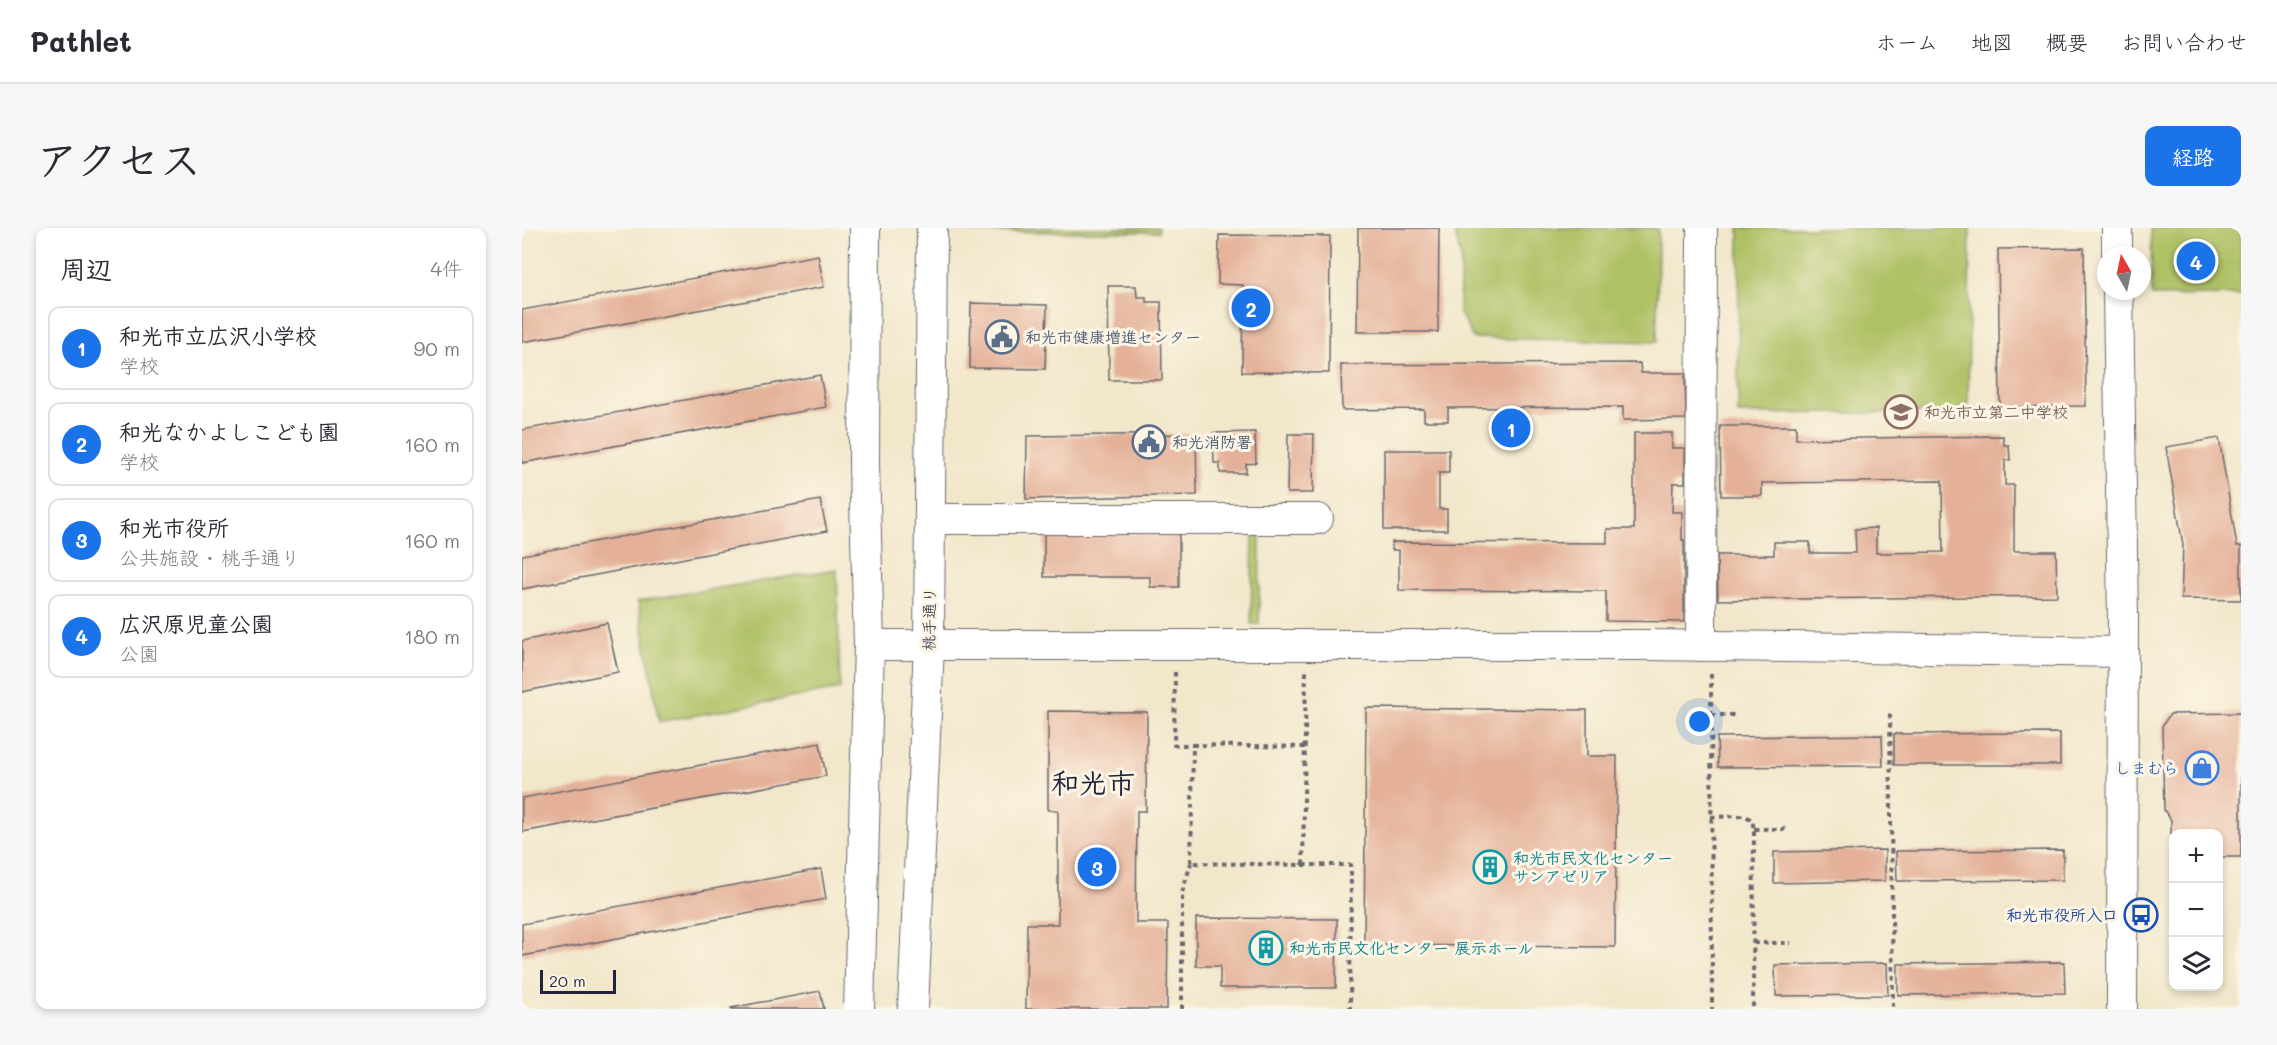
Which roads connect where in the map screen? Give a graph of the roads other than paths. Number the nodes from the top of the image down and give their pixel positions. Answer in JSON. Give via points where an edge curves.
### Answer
{"nodes":[{"id":1,"x":865,"y":228,"type":"edge"},
{"id":2,"x":932,"y":228,"type":"edge"},
{"id":3,"x":1702,"y":228,"type":"edge"},
{"id":4,"x":2117,"y":228,"type":"edge"},
{"id":5,"x":2117,"y":246,"type":"edge"},
{"id":6,"x":2118,"y":300,"type":"edge"},
{"id":7,"x":930,"y":519,"type":"junction"},
{"id":8,"x":1318,"y":519,"type":"dead end"},
{"id":9,"x":869,"y":645,"type":"junction"},
{"id":10,"x":929,"y":645,"type":"junction"},
{"id":11,"x":1706,"y":646,"type":"junction"},
{"id":12,"x":2122,"y":652,"type":"junction"},
{"id":13,"x":858,"y":1009,"type":"edge"},
{"id":14,"x":913,"y":1009,"type":"edge"},
{"id":15,"x":2122,"y":1009,"type":"edge"}],
"edges":[{"from":1,"to":9,"type":"street","via":[[864,465]]},
{"from":2,"to":7,"type":"street","name":"桃手通り"},
{"from":3,"to":11,"type":"street"},
{"from":4,"to":5,"type":"street"},
{"from":6,"to":12,"type":"street"},
{"from":7,"to":8,"type":"street"},
{"from":7,"to":10,"type":"street","name":"桃手通り"},
{"from":9,"to":10,"type":"street"},
{"from":9,"to":13,"type":"street"},
{"from":10,"to":11,"type":"street"},
{"from":10,"to":14,"type":"street","name":"桃手通り"},
{"from":11,"to":12,"type":"street"},
{"from":12,"to":15,"type":"street"}]}
